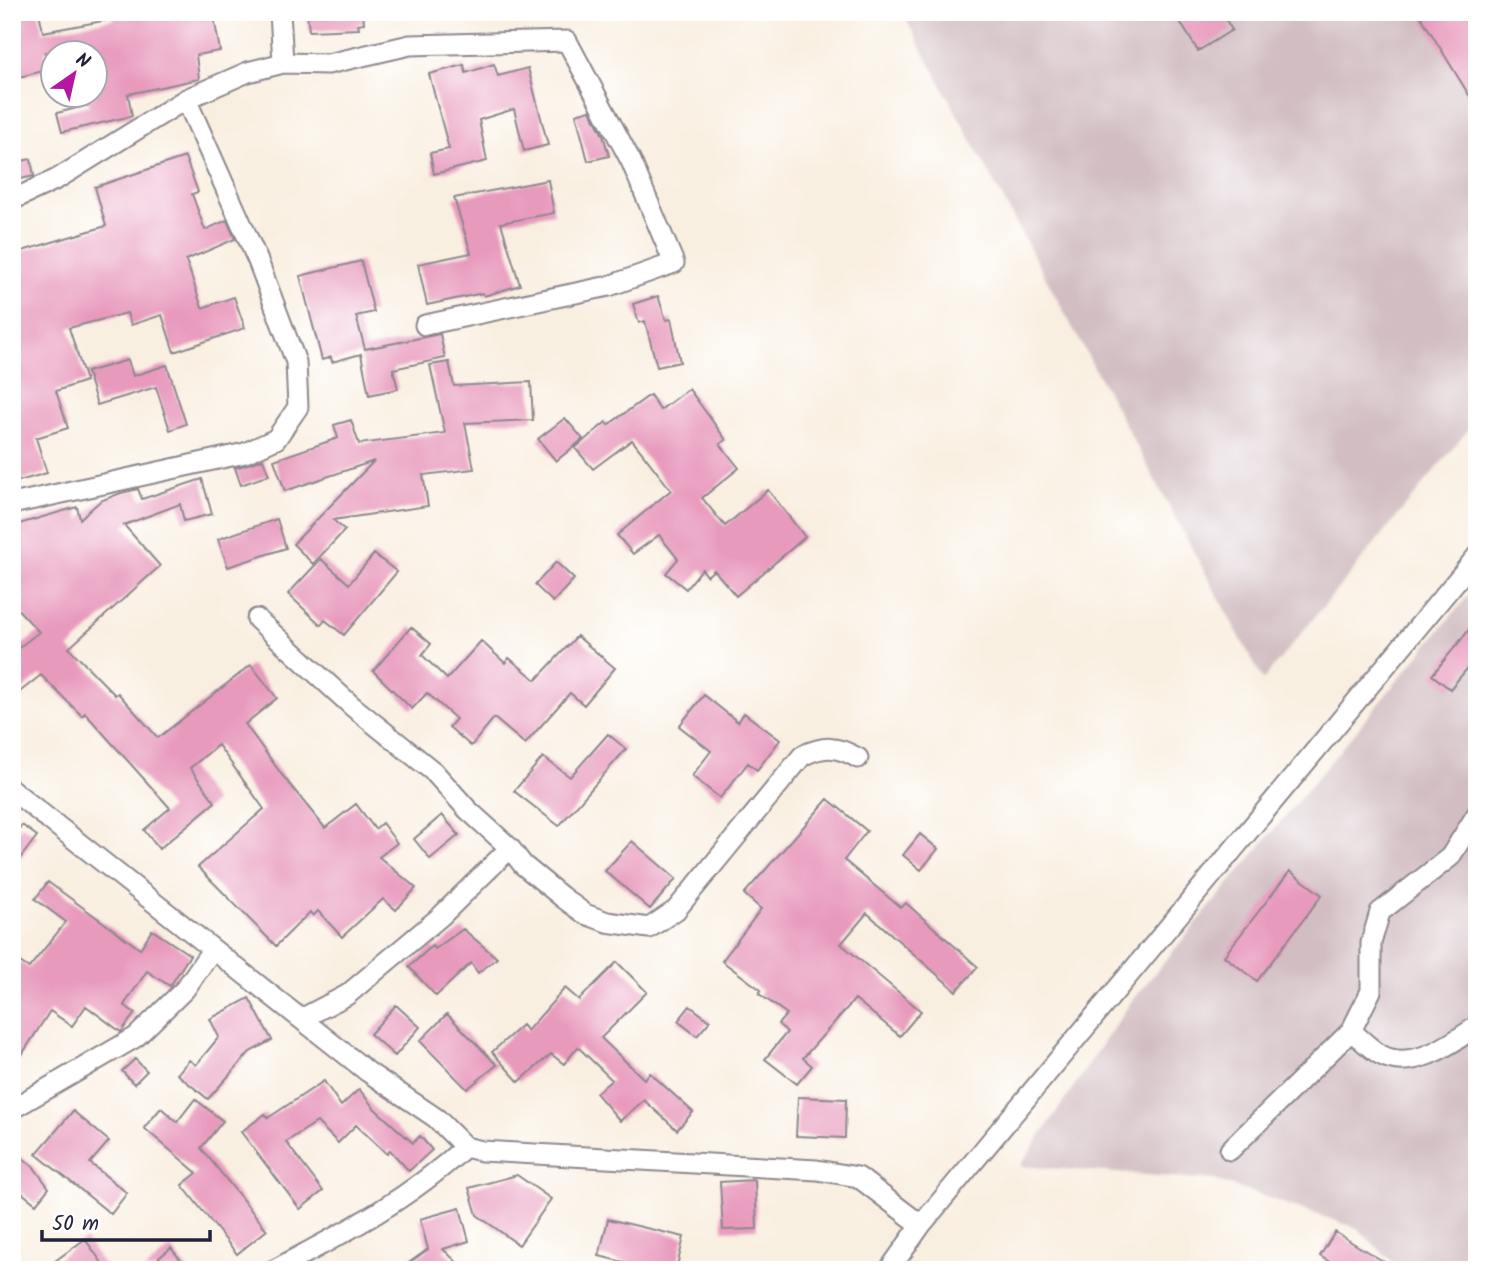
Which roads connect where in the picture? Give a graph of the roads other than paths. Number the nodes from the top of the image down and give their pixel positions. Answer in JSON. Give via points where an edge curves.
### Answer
{"nodes":[{"id":1,"x":279,"y":12,"type":"edge"},
{"id":2,"x":283,"y":63,"type":"junction"},
{"id":3,"x":186,"y":99,"type":"junction"},
{"id":4,"x":12,"y":200,"type":"edge"},
{"id":5,"x":425,"y":325,"type":"dead end"},
{"id":6,"x":12,"y":504,"type":"edge"},
{"id":7,"x":1475,"y":561,"type":"edge"},
{"id":8,"x":257,"y":619,"type":"dead end"},
{"id":9,"x":858,"y":758,"type":"dead end"},
{"id":10,"x":12,"y":790,"type":"edge"},
{"id":11,"x":1477,"y":814,"type":"edge"},
{"id":12,"x":510,"y":848,"type":"junction"},
{"id":13,"x":212,"y":950,"type":"junction"},
{"id":14,"x":301,"y":1019,"type":"junction"},
{"id":15,"x":1477,"y":1026,"type":"edge"},
{"id":16,"x":1351,"y":1031,"type":"junction"},
{"id":17,"x":12,"y":1109,"type":"edge"},
{"id":18,"x":465,"y":1147,"type":"junction"},
{"id":19,"x":1230,"y":1150,"type":"dead end"},
{"id":20,"x":921,"y":1225,"type":"junction"},
{"id":21,"x":274,"y":1270,"type":"edge"},
{"id":22,"x":889,"y":1270,"type":"edge"}],
"edges":[{"from":1,"to":2,"type":"street"},
{"from":2,"to":3,"type":"street","via":[[248,72]]},
{"from":2,"to":5,"type":"street","via":[[328,64],[410,45],[567,41],[592,87],[631,161],[674,262],[609,286]]},
{"from":3,"to":4,"type":"street","via":[[57,179]]},
{"from":3,"to":6,"type":"street","via":[[258,261],[296,362],[298,407],[276,439],[245,453]]},
{"from":7,"to":20,"type":"street"},
{"from":8,"to":12,"type":"street","via":[[352,706],[434,772]]},
{"from":9,"to":12,"type":"street","via":[[839,748],[819,748],[802,756],[676,910],[649,928],[585,914],[523,865]]},
{"from":10,"to":13,"type":"street"},
{"from":11,"to":16,"type":"street","via":[[1450,857],[1380,912],[1371,943],[1371,991]]},
{"from":12,"to":14,"type":"street","via":[[440,916],[347,995]]},
{"from":13,"to":14,"type":"street"},
{"from":13,"to":17,"type":"street","via":[[184,989],[136,1037]]},
{"from":14,"to":18,"type":"street","via":[[407,1102],[436,1118]]},
{"from":15,"to":16,"type":"street","via":[[1414,1060],[1383,1056]]},
{"from":16,"to":19,"type":"street"},
{"from":18,"to":20,"type":"street","via":[[817,1170],[858,1177]]},
{"from":18,"to":21,"type":"street","via":[[397,1203]]},
{"from":20,"to":22,"type":"street"}]}
